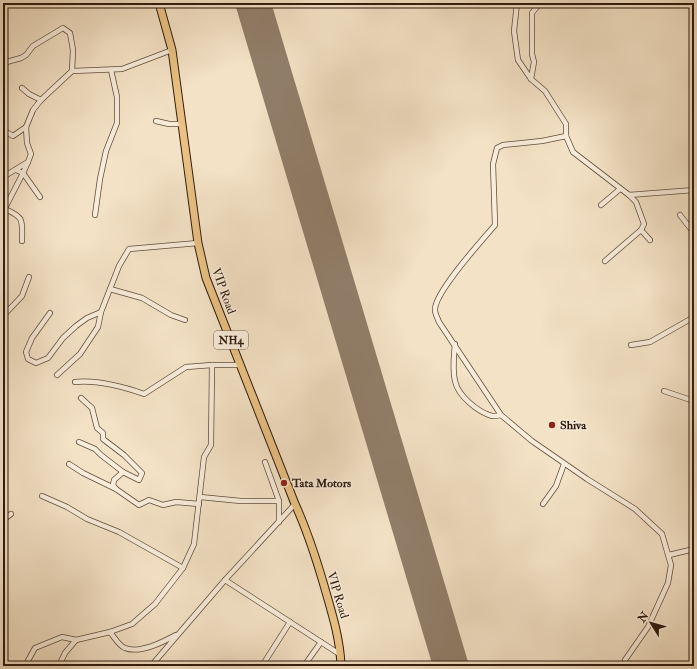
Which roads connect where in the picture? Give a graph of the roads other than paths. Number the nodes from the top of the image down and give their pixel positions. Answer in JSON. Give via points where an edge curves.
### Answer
{"nodes":[{"id":1,"x":159,"y":3,"type":"edge"},
{"id":2,"x":517,"y":3,"type":"edge"},
{"id":3,"x":540,"y":3,"type":"edge"},
{"id":4,"x":172,"y":50,"type":"junction"},
{"id":5,"x":3,"y":63,"type":"edge"},
{"id":6,"x":112,"y":70,"type":"junction"},
{"id":7,"x":72,"y":71,"type":"junction"},
{"id":8,"x":531,"y":79,"type":"junction"},
{"id":9,"x":22,"y":88,"type":"dead end"},
{"id":10,"x":41,"y":100,"type":"junction"},
{"id":11,"x":156,"y":121,"type":"dead end"},
{"id":12,"x":181,"y":124,"type":"junction"},
{"id":13,"x":26,"y":127,"type":"junction"},
{"id":14,"x":3,"y":130,"type":"edge"},
{"id":15,"x":566,"y":136,"type":"junction"},
{"id":16,"x":28,"y":162,"type":"junction"},
{"id":17,"x":16,"y":170,"type":"junction"},
{"id":18,"x":24,"y":173,"type":"junction"},
{"id":19,"x":3,"y":177,"type":"edge"},
{"id":20,"x":620,"y":189,"type":"junction"},
{"id":21,"x":694,"y":190,"type":"edge"},
{"id":22,"x":629,"y":195,"type":"junction"},
{"id":23,"x":40,"y":197,"type":"dead end"},
{"id":24,"x":601,"y":205,"type":"dead end"},
{"id":25,"x":4,"y":210,"type":"edge"},
{"id":26,"x":95,"y":215,"type":"dead end"},
{"id":27,"x":680,"y":215,"type":"dead end"},
{"id":28,"x":640,"y":230,"type":"junction"},
{"id":29,"x":694,"y":232,"type":"edge"},
{"id":30,"x":650,"y":240,"type":"dead end"},
{"id":31,"x":22,"y":241,"type":"dead end"},
{"id":32,"x":198,"y":243,"type":"junction"},
{"id":33,"x":605,"y":261,"type":"dead end"},
{"id":34,"x":29,"y":276,"type":"dead end"},
{"id":35,"x":110,"y":289,"type":"junction"},
{"id":36,"x":101,"y":312,"type":"junction"},
{"id":37,"x":50,"y":313,"type":"dead end"},
{"id":38,"x":3,"y":316,"type":"edge"},
{"id":39,"x":694,"y":317,"type":"edge"},
{"id":40,"x":185,"y":320,"type":"dead end"},
{"id":41,"x":455,"y":344,"type":"junction"},
{"id":42,"x":631,"y":345,"type":"dead end"},
{"id":43,"x":212,"y":365,"type":"junction"},
{"id":44,"x":241,"y":365,"type":"junction"},
{"id":45,"x":57,"y":375,"type":"dead end"},
{"id":46,"x":75,"y":382,"type":"dead end"},
{"id":47,"x":664,"y":391,"type":"dead end"},
{"id":48,"x":81,"y":398,"type":"dead end"},
{"id":49,"x":694,"y":401,"type":"edge"},
{"id":50,"x":501,"y":416,"type":"junction"},
{"id":51,"x":80,"y":442,"type":"dead end"},
{"id":52,"x":266,"y":462,"type":"dead end"},
{"id":53,"x":68,"y":464,"type":"dead end"},
{"id":54,"x":564,"y":464,"type":"junction"},
{"id":55,"x":122,"y":472,"type":"junction"},
{"id":56,"x":116,"y":488,"type":"junction"},
{"id":57,"x":42,"y":496,"type":"dead end"},
{"id":58,"x":200,"y":497,"type":"junction"},
{"id":59,"x":280,"y":501,"type":"junction"},
{"id":60,"x":199,"y":504,"type":"junction"},
{"id":61,"x":295,"y":504,"type":"junction"},
{"id":62,"x":543,"y":504,"type":"dead end"},
{"id":63,"x":11,"y":514,"type":"dead end"},
{"id":64,"x":3,"y":520,"type":"edge"},
{"id":65,"x":279,"y":522,"type":"junction"},
{"id":66,"x":694,"y":549,"type":"edge"},
{"id":67,"x":669,"y":554,"type":"junction"},
{"id":68,"x":183,"y":568,"type":"junction"},
{"id":69,"x":225,"y":580,"type":"junction"},
{"id":70,"x":290,"y":622,"type":"junction"},
{"id":71,"x":110,"y":632,"type":"junction"},
{"id":72,"x":180,"y":633,"type":"junction"},
{"id":73,"x":76,"y":640,"type":"junction"},
{"id":74,"x":321,"y":642,"type":"junction"},
{"id":75,"x":341,"y":655,"type":"junction"},
{"id":76,"x":25,"y":666,"type":"edge"},
{"id":77,"x":59,"y":666,"type":"edge"},
{"id":78,"x":151,"y":666,"type":"edge"},
{"id":79,"x":262,"y":666,"type":"edge"},
{"id":80,"x":304,"y":666,"type":"edge"},
{"id":81,"x":341,"y":666,"type":"edge"},
{"id":82,"x":626,"y":666,"type":"edge"}],
"edges":[{"from":1,"to":4,"type":"highway","name":"VIP Road","number":"NH4"},
{"from":2,"to":8,"type":"street","via":[[514,31],[518,60]]},
{"from":3,"to":8,"type":"street","via":[[532,13],[534,62]]},
{"from":4,"to":6,"type":"street","via":[[122,69]]},
{"from":4,"to":12,"type":"highway","name":"VIP Road","number":"NH4"},
{"from":5,"to":7,"type":"street","via":[[21,58],[33,46],[63,28],[70,33],[73,50]]},
{"from":6,"to":7,"type":"street"},
{"from":6,"to":26,"type":"street","via":[[117,97],[117,123],[106,151]]},
{"from":7,"to":10,"type":"street"},
{"from":8,"to":15,"type":"street","via":[[545,91],[566,124]]},
{"from":9,"to":10,"type":"street"},
{"from":10,"to":13,"type":"street","via":[[33,110]]},
{"from":11,"to":12,"type":"street"},
{"from":12,"to":32,"type":"highway","name":"VIP Road","number":"NH4"},
{"from":13,"to":14,"type":"street","via":[[13,136]]},
{"from":13,"to":16,"type":"street","via":[[31,154]]},
{"from":15,"to":20,"type":"street","via":[[573,152]]},
{"from":15,"to":41,"type":"street","via":[[497,148],[493,164],[495,225],[465,259],[439,296],[435,310],[439,322]]},
{"from":16,"to":17,"type":"street"},
{"from":16,"to":18,"type":"street"},
{"from":17,"to":18,"type":"street"},
{"from":17,"to":19,"type":"street"},
{"from":18,"to":23,"type":"street"},
{"from":18,"to":25,"type":"street"},
{"from":20,"to":22,"type":"street"},
{"from":20,"to":24,"type":"street"},
{"from":21,"to":22,"type":"street"},
{"from":22,"to":28,"type":"street","via":[[636,202],[644,224]]},
{"from":25,"to":31,"type":"street","via":[[18,214],[22,222]]},
{"from":27,"to":29,"type":"street"},
{"from":28,"to":30,"type":"street"},
{"from":28,"to":33,"type":"street"},
{"from":32,"to":35,"type":"street","via":[[129,249]]},
{"from":32,"to":44,"type":"highway","name":"VIP Road","number":"NH4","via":[[206,278]]},
{"from":34,"to":38,"type":"street","via":[[22,296]]},
{"from":35,"to":36,"type":"street"},
{"from":35,"to":40,"type":"street","via":[[142,298]]},
{"from":36,"to":37,"type":"street","via":[[76,326],[48,358],[36,362],[28,359],[26,352],[32,338]]},
{"from":36,"to":45,"type":"street","via":[[98,328],[80,354]]},
{"from":39,"to":42,"type":"street","via":[[650,342]]},
{"from":41,"to":50,"type":"street"},
{"from":41,"to":50,"type":"street","via":[[455,383],[464,397],[478,410],[493,416]]},
{"from":43,"to":44,"type":"street"},
{"from":43,"to":46,"type":"street","via":[[186,367],[144,394],[87,381]]},
{"from":43,"to":58,"type":"street","via":[[210,445],[204,457]]},
{"from":44,"to":61,"type":"highway","name":"VIP Road","number":"NH4"},
{"from":47,"to":49,"type":"street"},
{"from":48,"to":55,"type":"street","via":[[92,408],[97,428],[103,433],[103,439],[142,473],[139,480]]},
{"from":50,"to":54,"type":"street"},
{"from":51,"to":55,"type":"street","via":[[95,449]]},
{"from":52,"to":59,"type":"street"},
{"from":53,"to":56,"type":"street"},
{"from":54,"to":62,"type":"street","via":[[556,486]]},
{"from":54,"to":67,"type":"street","via":[[635,509],[662,534]]},
{"from":55,"to":56,"type":"street","via":[[114,480],[113,485]]},
{"from":56,"to":60,"type":"street","via":[[139,505],[149,500],[164,504]]},
{"from":57,"to":68,"type":"street","via":[[87,519],[120,532]]},
{"from":58,"to":59,"type":"street"},
{"from":58,"to":60,"type":"street"},
{"from":59,"to":65,"type":"street"},
{"from":60,"to":68,"type":"street","via":[[194,544]]},
{"from":61,"to":65,"type":"street"},
{"from":61,"to":75,"type":"highway","name":"VIP Road","number":"NH4","via":[[306,527],[329,602]]},
{"from":63,"to":64,"type":"street"},
{"from":65,"to":69,"type":"street"},
{"from":66,"to":67,"type":"street"},
{"from":67,"to":82,"type":"street","via":[[671,566],[668,583],[648,627],[625,660]]},
{"from":68,"to":71,"type":"street","via":[[155,604],[132,624]]},
{"from":69,"to":70,"type":"street"},
{"from":69,"to":72,"type":"street"},
{"from":70,"to":74,"type":"street"},
{"from":70,"to":79,"type":"street"},
{"from":71,"to":72,"type":"street","via":[[125,648],[135,650],[157,645]]},
{"from":71,"to":73,"type":"street"},
{"from":72,"to":78,"type":"street"},
{"from":73,"to":76,"type":"street","via":[[62,637],[35,648]]},
{"from":73,"to":77,"type":"street","via":[[65,653]]},
{"from":74,"to":75,"type":"street"},
{"from":74,"to":80,"type":"street"},
{"from":75,"to":81,"type":"highway","name":"VIP Road","number":"NH4"}]}
